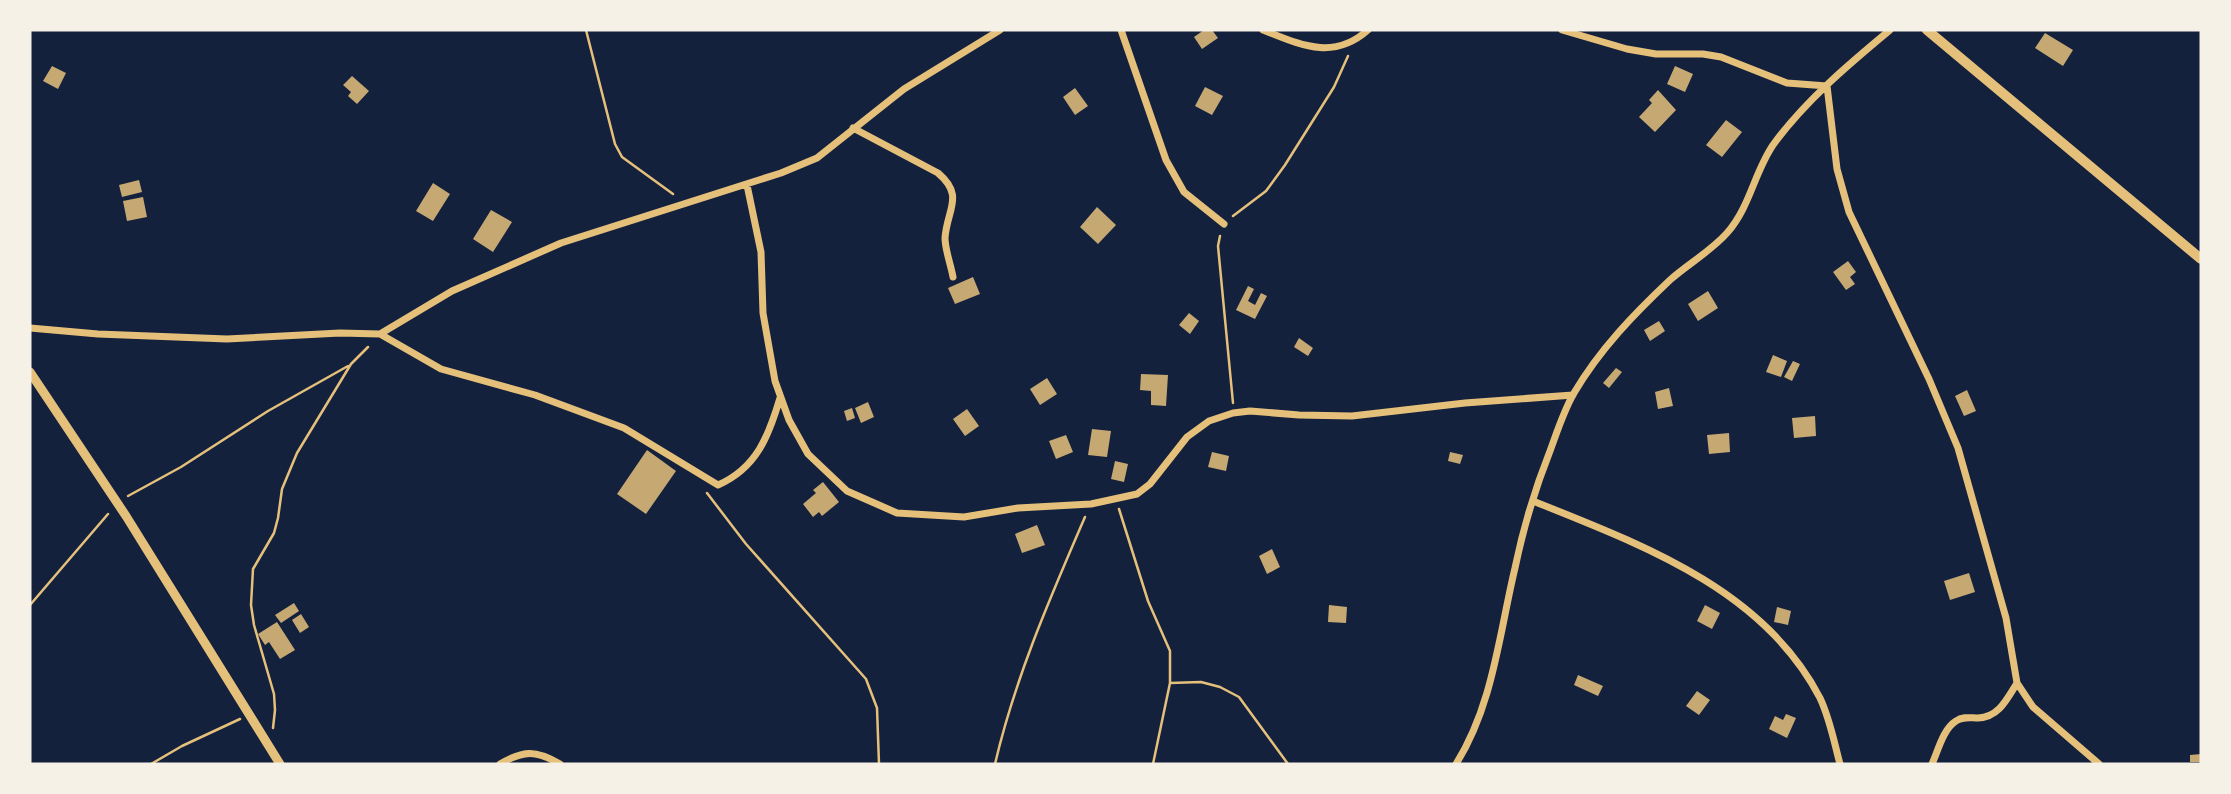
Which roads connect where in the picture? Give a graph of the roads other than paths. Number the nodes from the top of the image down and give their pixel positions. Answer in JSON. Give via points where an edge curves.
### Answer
{"nodes":[{"id":1,"x":1121,"y":30,"type":"edge"},
{"id":2,"x":1263,"y":30,"type":"edge"},
{"id":3,"x":1368,"y":30,"type":"edge"},
{"id":4,"x":1562,"y":30,"type":"edge"},
{"id":5,"x":1890,"y":30,"type":"edge"},
{"id":6,"x":1927,"y":30,"type":"edge"},
{"id":7,"x":995,"y":31,"type":"edge"},
{"id":8,"x":1827,"y":86,"type":"junction"},
{"id":9,"x":853,"y":128,"type":"junction"},
{"id":10,"x":747,"y":185,"type":"junction"},
{"id":11,"x":1224,"y":224,"type":"road end"},
{"id":12,"x":2201,"y":259,"type":"edge"},
{"id":13,"x":953,"y":276,"type":"dead end"},
{"id":14,"x":30,"y":328,"type":"edge"},
{"id":15,"x":380,"y":334,"type":"junction"},
{"id":16,"x":30,"y":372,"type":"edge"},
{"id":17,"x":1573,"y":395,"type":"junction"},
{"id":18,"x":780,"y":397,"type":"junction"},
{"id":19,"x":1533,"y":501,"type":"junction"},
{"id":20,"x":2017,"y":682,"type":"junction"},
{"id":21,"x":278,"y":761,"type":"edge"},
{"id":22,"x":500,"y":764,"type":"edge"},
{"id":23,"x":560,"y":764,"type":"edge"},
{"id":24,"x":1456,"y":764,"type":"edge"},
{"id":25,"x":1840,"y":764,"type":"edge"},
{"id":26,"x":1932,"y":764,"type":"edge"},
{"id":27,"x":2099,"y":764,"type":"edge"}],
"edges":[{"from":1,"to":11,"type":"street","via":[[1166,160],[1184,192]]},
{"from":2,"to":3,"type":"street","via":[[1303,46],[1335,48],[1356,41]]},
{"from":4,"to":8,"type":"street","via":[[1656,54],[1721,57],[1787,83]]},
{"from":5,"to":8,"type":"street"},
{"from":6,"to":12,"type":"main road"},
{"from":7,"to":9,"type":"street"},
{"from":8,"to":17,"type":"street","via":[[1773,145],[1740,217],[1725,236],[1631,317]]},
{"from":8,"to":20,"type":"street","via":[[1837,169],[1849,212],[1958,448],[2006,618]]},
{"from":9,"to":10,"type":"street","via":[[817,158]]},
{"from":9,"to":13,"type":"street","via":[[949,182],[954,198],[945,240]]},
{"from":10,"to":15,"type":"street","via":[[561,243],[452,291]]},
{"from":10,"to":18,"type":"street","via":[[761,252],[763,313]]},
{"from":14,"to":15,"type":"street","via":[[227,339]]},
{"from":15,"to":18,"type":"street","via":[[441,369],[536,395],[624,428],[718,485],[742,472],[769,433]]},
{"from":16,"to":21,"type":"street"},
{"from":17,"to":18,"type":"street","via":[[1352,416],[1233,413],[1209,421],[1187,437],[1137,494],[1091,504],[964,517],[897,513],[847,491],[808,454]]},
{"from":17,"to":19,"type":"street"},
{"from":19,"to":24,"type":"street","via":[[1485,705]]},
{"from":19,"to":25,"type":"street","via":[[1648,549],[1696,575],[1762,622],[1801,666],[1821,700]]},
{"from":20,"to":26,"type":"street","via":[[1992,716],[1954,722]]},
{"from":20,"to":27,"type":"street","via":[[2033,707]]},
{"from":22,"to":23,"type":"street","via":[[538,753]]}]}
